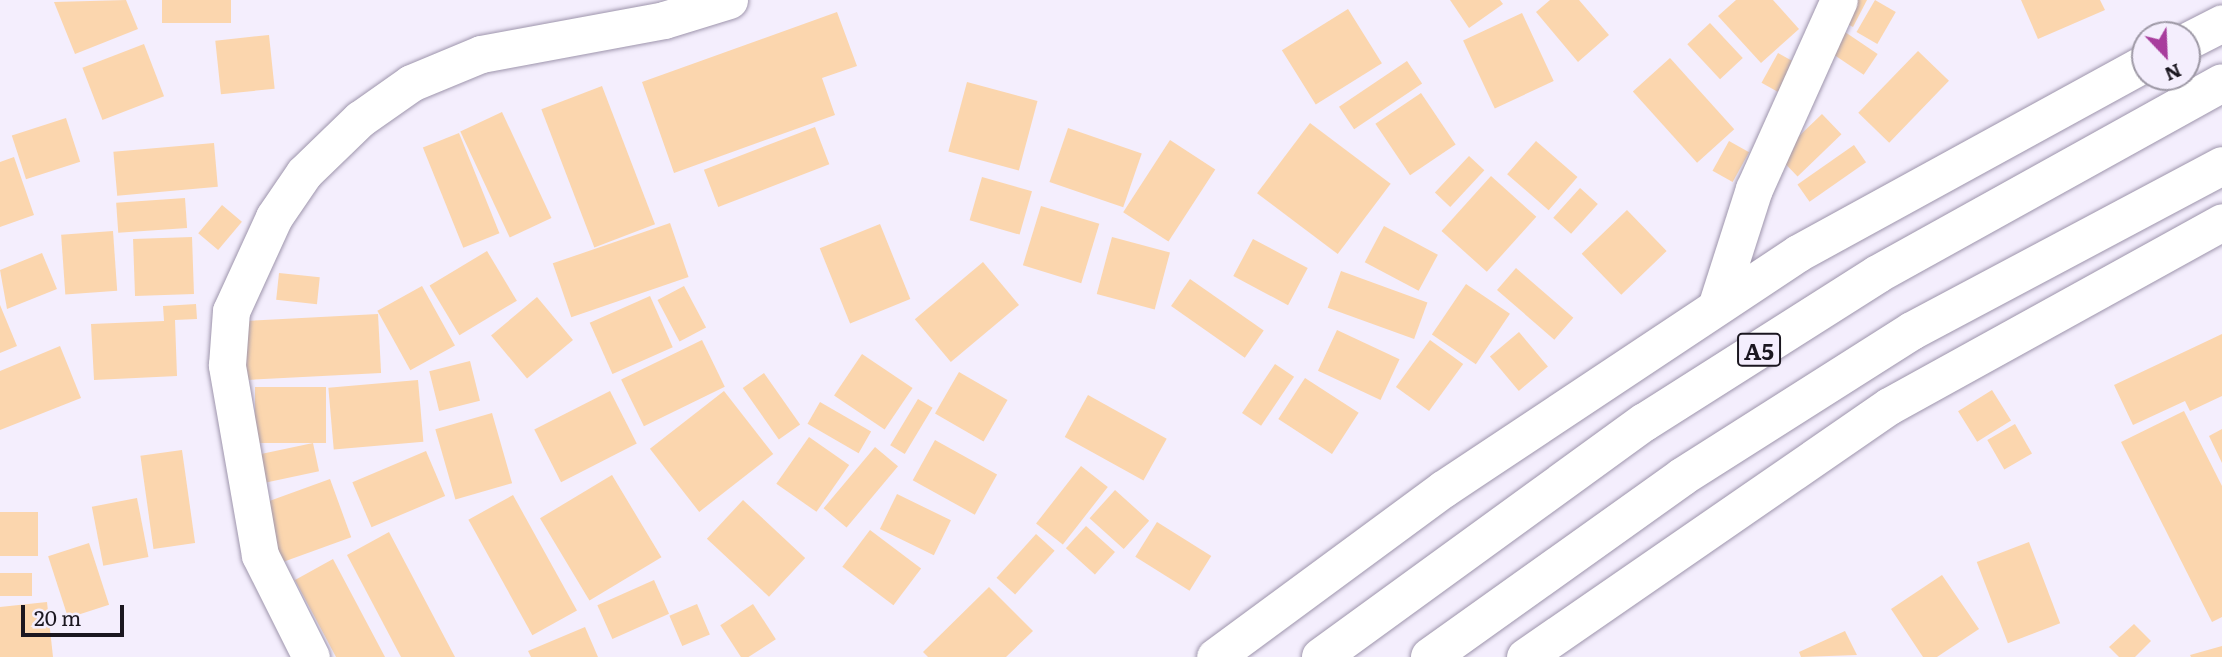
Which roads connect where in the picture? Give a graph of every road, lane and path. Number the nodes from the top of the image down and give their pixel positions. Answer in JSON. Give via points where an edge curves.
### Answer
{"nodes":[{"id":1,"x":729,"y":0,"type":"edge"},
{"id":2,"x":1839,"y":0,"type":"edge"},
{"id":3,"x":2222,"y":23,"type":"edge"},
{"id":4,"x":2201,"y":34,"type":"edge"},
{"id":5,"x":2131,"y":71,"type":"edge"},
{"id":6,"x":2222,"y":83,"type":"edge"},
{"id":7,"x":2222,"y":166,"type":"edge"},
{"id":8,"x":2222,"y":222,"type":"edge"},
{"id":9,"x":1717,"y":304,"type":"junction"},
{"id":10,"x":1555,"y":643,"type":"edge"},
{"id":11,"x":311,"y":657,"type":"edge"},
{"id":12,"x":1215,"y":657,"type":"edge"},
{"id":13,"x":1321,"y":657,"type":"edge"},
{"id":14,"x":1430,"y":657,"type":"edge"},
{"id":15,"x":1525,"y":657,"type":"edge"}],
"edges":[{"from":1,"to":11,"type":"street","via":[[664,20],[481,54],[411,83],[360,119],[303,173],[274,217],[231,311],[227,365],[260,555]]},
{"from":2,"to":9,"type":"street","via":[[1754,189]]},
{"from":3,"to":4,"type":"street"},
{"from":5,"to":9,"type":"street","via":[[1798,253]]},
{"from":6,"to":13,"type":"highway","number":"A5","via":[[1878,274],[1657,414]]},
{"from":7,"to":14,"type":"highway","via":[[1912,331],[1682,477]]},
{"from":8,"to":10,"type":"street","via":[[1878,413]]},
{"from":9,"to":12,"type":"street","via":[[1443,489]]},
{"from":10,"to":15,"type":"street"}]}
